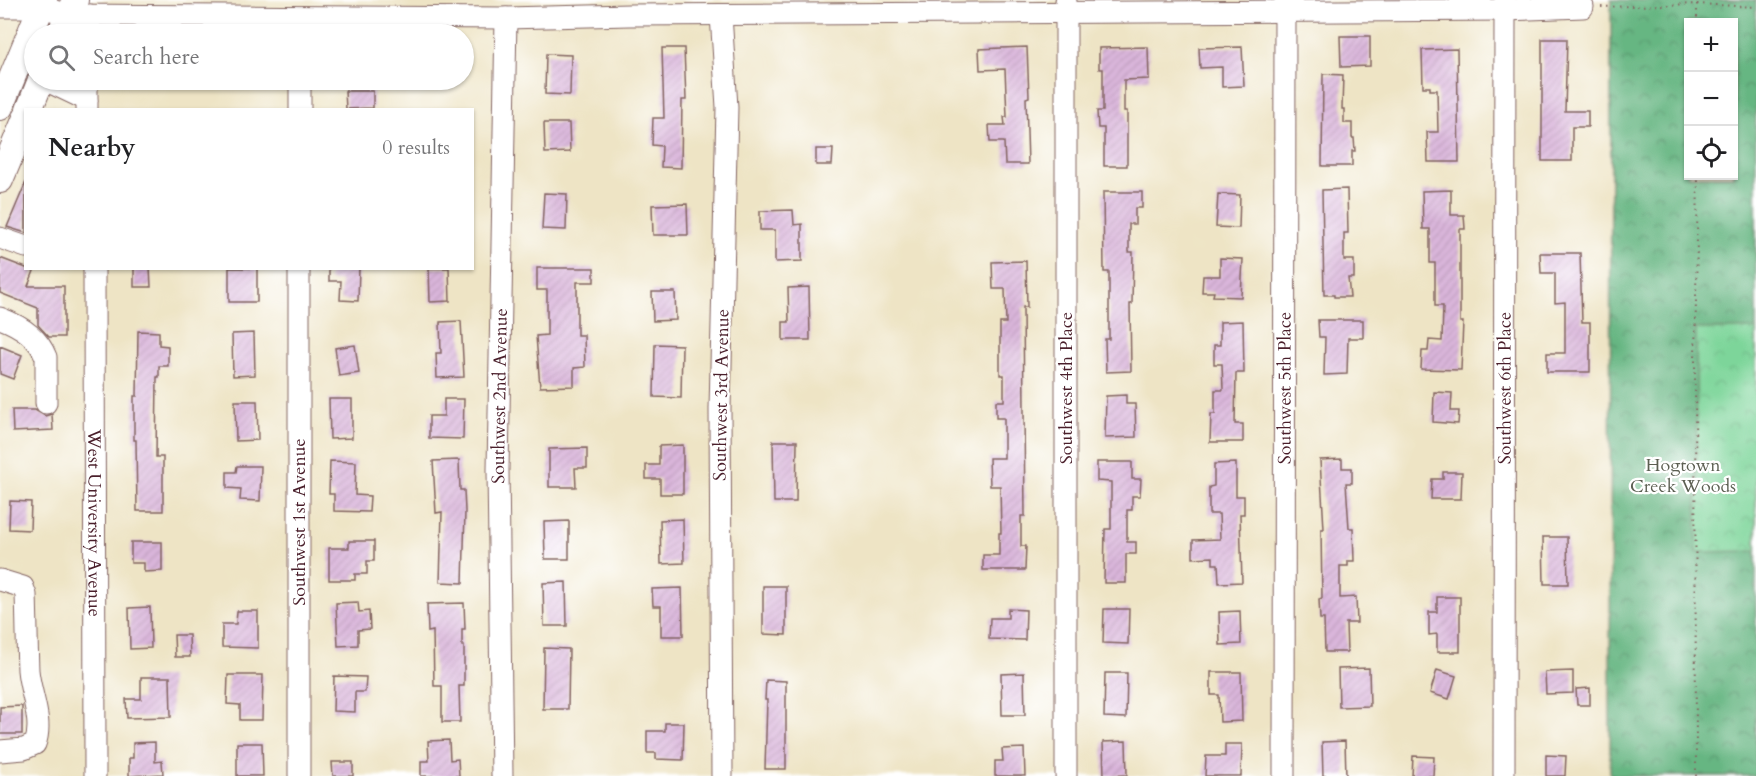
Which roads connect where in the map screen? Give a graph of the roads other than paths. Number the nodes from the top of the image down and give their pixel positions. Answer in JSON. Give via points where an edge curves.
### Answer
{"nodes":[{"id":1,"x":43,"y":4,"type":"edge"},
{"id":2,"x":1505,"y":5,"type":"edge"},
{"id":3,"x":1286,"y":6,"type":"edge"},
{"id":4,"x":0,"y":7,"type":"edge"},
{"id":5,"x":1066,"y":7,"type":"edge"},
{"id":6,"x":1583,"y":7,"type":"road end"},
{"id":7,"x":629,"y":8,"type":"edge"},
{"id":8,"x":849,"y":8,"type":"edge"},
{"id":9,"x":721,"y":15,"type":"junction"},
{"id":10,"x":506,"y":18,"type":"junction"},
{"id":11,"x":76,"y":20,"type":"edge"},
{"id":12,"x":35,"y":24,"type":"edge"},
{"id":13,"x":269,"y":24,"type":"edge"},
{"id":14,"x":352,"y":24,"type":"edge"},
{"id":15,"x":24,"y":50,"type":"edge"},
{"id":16,"x":38,"y":90,"type":"edge"},
{"id":17,"x":70,"y":90,"type":"edge"},
{"id":18,"x":300,"y":90,"type":"edge"},
{"id":19,"x":87,"y":96,"type":"edge"},
{"id":20,"x":0,"y":107,"type":"edge"},
{"id":21,"x":30,"y":108,"type":"edge"},
{"id":22,"x":300,"y":108,"type":"edge"},
{"id":23,"x":24,"y":128,"type":"edge"},
{"id":24,"x":20,"y":149,"type":"edge"},
{"id":25,"x":0,"y":180,"type":"edge"},
{"id":26,"x":0,"y":237,"type":"edge"},
{"id":27,"x":24,"y":246,"type":"edge"},
{"id":28,"x":94,"y":270,"type":"edge"},
{"id":29,"x":299,"y":270,"type":"edge"},
{"id":30,"x":0,"y":318,"type":"edge"},
{"id":31,"x":46,"y":403,"type":"dead end"},
{"id":32,"x":0,"y":580,"type":"edge"},
{"id":33,"x":0,"y":752,"type":"edge"},
{"id":34,"x":95,"y":776,"type":"edge"},
{"id":35,"x":299,"y":776,"type":"edge"},
{"id":36,"x":502,"y":776,"type":"edge"},
{"id":37,"x":722,"y":776,"type":"edge"},
{"id":38,"x":1066,"y":776,"type":"edge"},
{"id":39,"x":1284,"y":776,"type":"edge"},
{"id":40,"x":1504,"y":776,"type":"edge"}],
"edges":[{"from":1,"to":4,"type":"street"},
{"from":1,"to":11,"type":"street"},
{"from":1,"to":12,"type":"main road"},
{"from":2,"to":3,"type":"street"},
{"from":2,"to":6,"type":"street"},
{"from":2,"to":40,"type":"street","name":"Southwest 6th Place"},
{"from":3,"to":5,"type":"street"},
{"from":3,"to":39,"type":"street","name":"Southwest 5th Place"},
{"from":5,"to":8,"type":"street"},
{"from":5,"to":38,"type":"street","name":"Southwest 4th Place"},
{"from":7,"to":9,"type":"street"},
{"from":7,"to":10,"type":"street"},
{"from":8,"to":9,"type":"street"},
{"from":9,"to":37,"type":"street","name":"Southwest 3rd Avenue","via":[[728,107],[720,409]]},
{"from":10,"to":14,"type":"street"},
{"from":10,"to":36,"type":"street","name":"Southwest 2nd Avenue","via":[[498,470]]},
{"from":11,"to":13,"type":"street","via":[[129,15]]},
{"from":15,"to":20,"type":"main road"},
{"from":16,"to":21,"type":"main road"},
{"from":17,"to":19,"type":"street"},
{"from":18,"to":22,"type":"street"},
{"from":23,"to":24,"type":"main road"},
{"from":24,"to":25,"type":"main road"},
{"from":26,"to":27,"type":"street"},
{"from":28,"to":34,"type":"street","name":"West University Avenue"},
{"from":29,"to":35,"type":"street","name":"Southwest 1st Avenue"},
{"from":30,"to":31,"type":"street","via":[[22,327],[44,351]]},
{"from":32,"to":33,"type":"street","via":[[22,587],[26,595],[28,672],[38,736],[35,744],[24,749]]}]}
